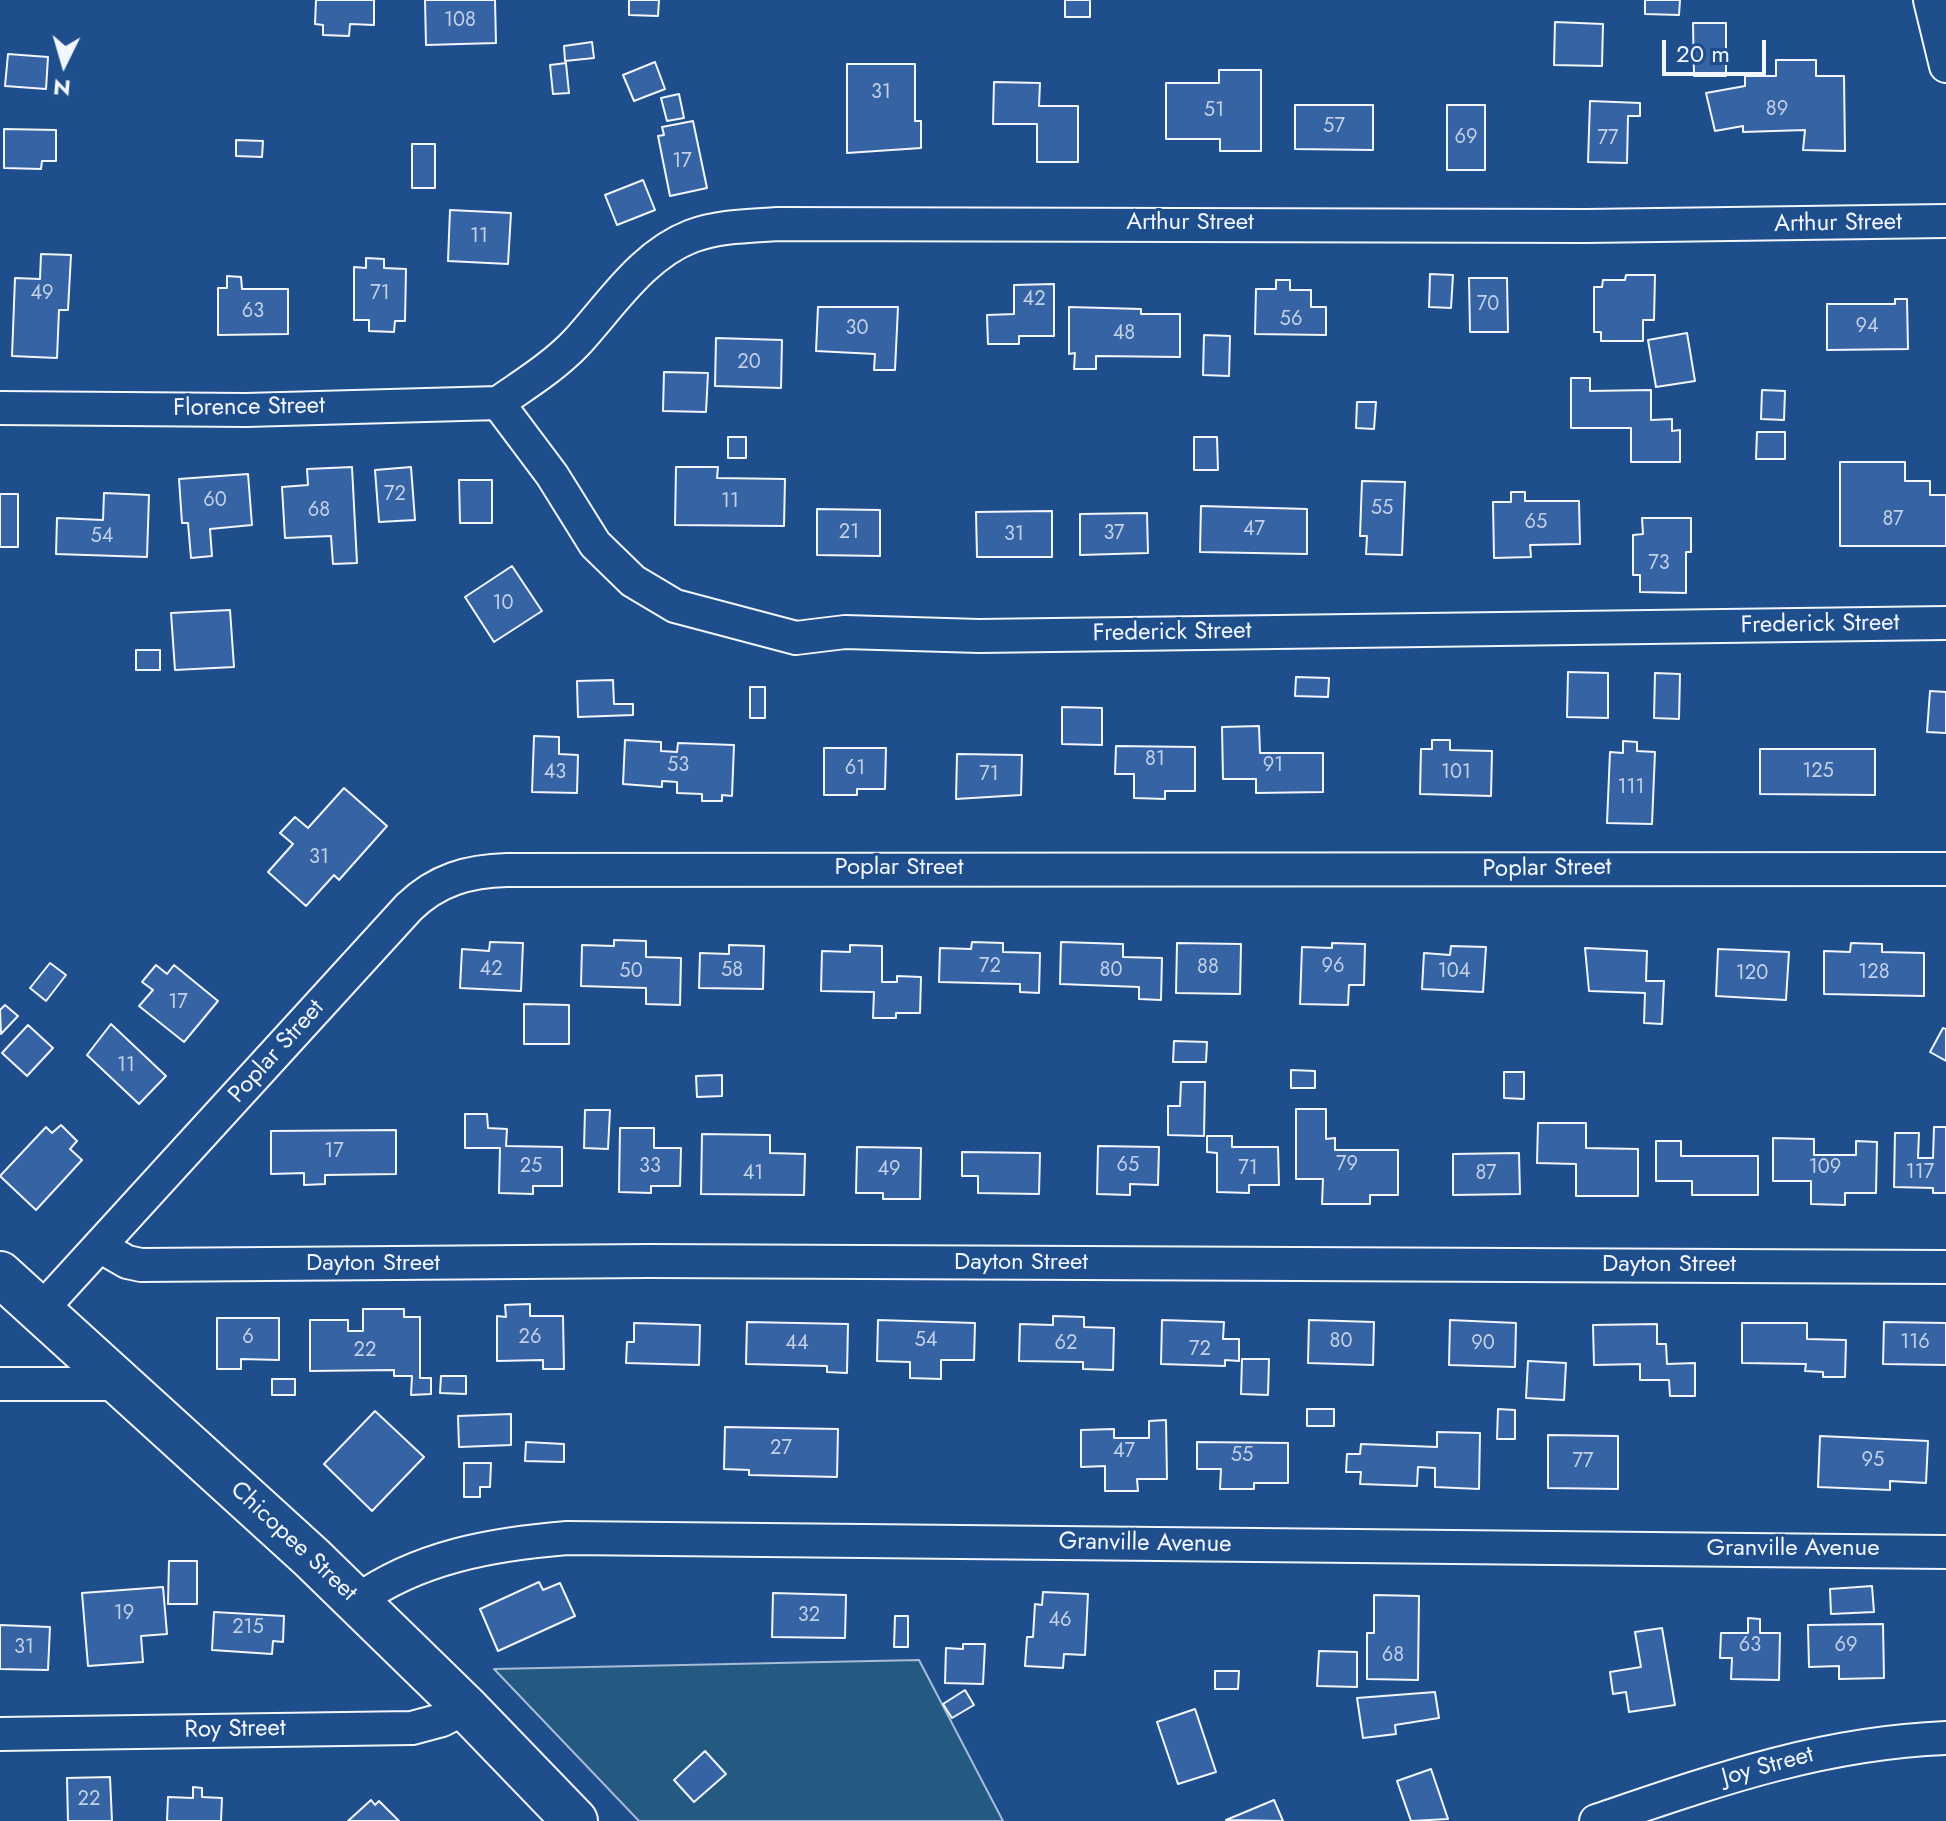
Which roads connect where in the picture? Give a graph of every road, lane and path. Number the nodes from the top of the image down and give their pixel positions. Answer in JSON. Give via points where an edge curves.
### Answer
{"nodes":[{"id":1,"x":1930,"y":0,"type":"edge"},
{"id":2,"x":1946,"y":66,"type":"edge"},
{"id":3,"x":1946,"y":221,"type":"edge"},
{"id":4,"x":498,"y":403,"type":"junction"},
{"id":5,"x":0,"y":408,"type":"edge"},
{"id":6,"x":1946,"y":623,"type":"edge"},
{"id":7,"x":1946,"y":869,"type":"edge"},
{"id":8,"x":101,"y":1247,"type":"junction"},
{"id":9,"x":1946,"y":1267,"type":"edge"},
{"id":10,"x":0,"y":1274,"type":"edge"},
{"id":11,"x":40,"y":1311,"type":"junction"},
{"id":12,"x":0,"y":1384,"type":"edge"},
{"id":13,"x":119,"y":1384,"type":"junction"},
{"id":14,"x":1946,"y":1552,"type":"edge"},
{"id":15,"x":357,"y":1601,"type":"junction"},
{"id":16,"x":466,"y":1708,"type":"junction"},
{"id":17,"x":0,"y":1734,"type":"edge"},
{"id":18,"x":1946,"y":1738,"type":"edge"},
{"id":19,"x":575,"y":1821,"type":"edge"},
{"id":20,"x":1596,"y":1821,"type":"edge"}],
"edges":[{"from":1,"to":2,"type":"street"},
{"from":3,"to":4,"type":"street","name":"Arthur Street","via":[[728,228],[690,237],[652,261],[561,357]]},
{"from":4,"to":5,"type":"street","name":"Florence Street","via":[[246,410]]},
{"from":4,"to":6,"type":"street","name":"Frederick Street","via":[[595,544],[633,581],[675,606],[796,638],[845,632],[979,636]]},
{"from":7,"to":8,"type":"street","name":"Poplar Street","via":[[833,868],[507,870],[461,875],[434,886],[409,907]]},
{"from":8,"to":9,"type":"street","name":"Dayton Street","via":[[127,1262],[152,1266],[664,1261]]},
{"from":8,"to":11,"type":"street","name":"Poplar Street"},
{"from":10,"to":11,"type":"main road","name":"Chicopee Street"},
{"from":11,"to":13,"type":"main road","name":"Chicopee Street"},
{"from":12,"to":13,"type":"street"},
{"from":13,"to":15,"type":"main road","name":"Chicopee Street"},
{"from":14,"to":15,"type":"street","name":"Granville Avenue","via":[[567,1538],[512,1542],[435,1562],[389,1580]]},
{"from":15,"to":16,"type":"main road","name":"Chicopee Street"},
{"from":16,"to":17,"type":"street","name":"Roy Street","via":[[412,1728]]},
{"from":16,"to":19,"type":"main road","name":"Chicopee Street"},
{"from":18,"to":20,"type":"street","name":"Joy Street","via":[[1852,1746],[1752,1768]]}]}
